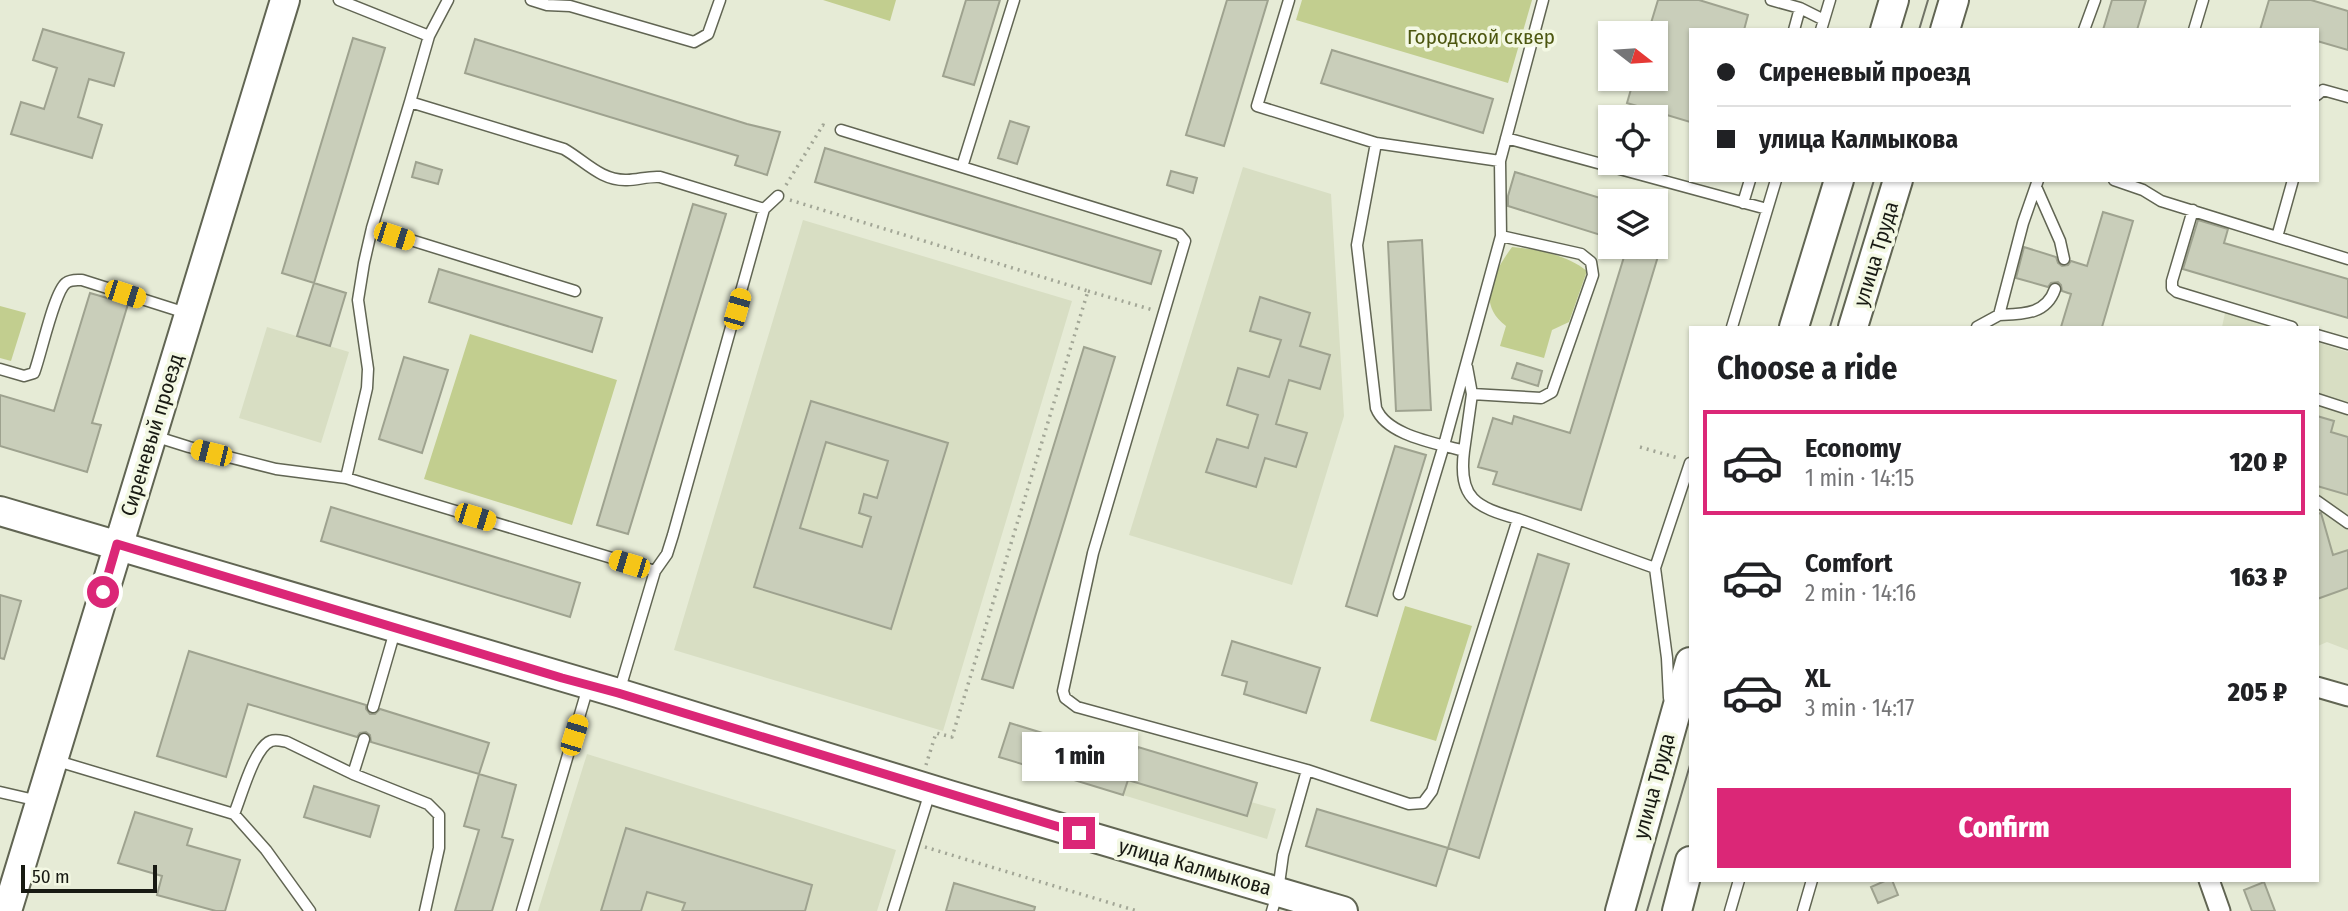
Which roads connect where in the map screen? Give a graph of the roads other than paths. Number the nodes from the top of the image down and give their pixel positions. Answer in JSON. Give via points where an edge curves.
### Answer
{"nodes":[{"id":1,"x":285,"y":0,"type":"edge"},
{"id":2,"x":339,"y":0,"type":"edge"},
{"id":3,"x":448,"y":0,"type":"edge"},
{"id":4,"x":531,"y":0,"type":"edge"},
{"id":5,"x":720,"y":0,"type":"edge"},
{"id":6,"x":1014,"y":0,"type":"edge"},
{"id":7,"x":1289,"y":0,"type":"edge"},
{"id":8,"x":1543,"y":0,"type":"edge"},
{"id":9,"x":1771,"y":0,"type":"edge"},
{"id":10,"x":1830,"y":0,"type":"edge"},
{"id":11,"x":1894,"y":0,"type":"edge"},
{"id":12,"x":1954,"y":0,"type":"edge"},
{"id":13,"x":2095,"y":0,"type":"edge"},
{"id":14,"x":2203,"y":0,"type":"edge"},
{"id":15,"x":1800,"y":8,"type":"junction"},
{"id":16,"x":1823,"y":25,"type":"edge"},
{"id":17,"x":1795,"y":28,"type":"edge"},
{"id":18,"x":1886,"y":28,"type":"edge"},
{"id":19,"x":1946,"y":28,"type":"edge"},
{"id":20,"x":2085,"y":28,"type":"edge"},
{"id":21,"x":2194,"y":28,"type":"edge"},
{"id":22,"x":429,"y":36,"type":"junction"},
{"id":23,"x":2319,"y":93,"type":"edge"},
{"id":24,"x":2348,"y":97,"type":"edge"},
{"id":25,"x":410,"y":102,"type":"junction"},
{"id":26,"x":841,"y":130,"type":"road end"},
{"id":27,"x":1506,"y":138,"type":"junction"},
{"id":28,"x":1376,"y":143,"type":"junction"},
{"id":29,"x":1500,"y":161,"type":"junction"},
{"id":30,"x":962,"y":167,"type":"junction"},
{"id":31,"x":1749,"y":182,"type":"edge"},
{"id":32,"x":1775,"y":182,"type":"edge"},
{"id":33,"x":1838,"y":182,"type":"edge"},
{"id":34,"x":1897,"y":182,"type":"edge"},
{"id":35,"x":2126,"y":182,"type":"edge"},
{"id":36,"x":2292,"y":182,"type":"edge"},
{"id":37,"x":2037,"y":185,"type":"edge"},
{"id":38,"x":2145,"y":185,"type":"edge"},
{"id":39,"x":778,"y":197,"type":"road end"},
{"id":40,"x":1744,"y":203,"type":"junction"},
{"id":41,"x":765,"y":209,"type":"junction"},
{"id":42,"x":1768,"y":209,"type":"junction"},
{"id":43,"x":2193,"y":210,"type":"junction"},
{"id":44,"x":372,"y":228,"type":"junction"},
{"id":45,"x":1501,"y":236,"type":"junction"},
{"id":46,"x":2277,"y":237,"type":"junction"},
{"id":47,"x":2064,"y":259,"type":"dead end"},
{"id":48,"x":2348,"y":259,"type":"edge"},
{"id":49,"x":2055,"y":289,"type":"dead end"},
{"id":50,"x":575,"y":291,"type":"dead end"},
{"id":51,"x":190,"y":314,"type":"junction"},
{"id":52,"x":1998,"y":315,"type":"junction"},
{"id":53,"x":1732,"y":326,"type":"edge"},
{"id":54,"x":1794,"y":326,"type":"edge"},
{"id":55,"x":1853,"y":326,"type":"edge"},
{"id":56,"x":1979,"y":326,"type":"edge"},
{"id":57,"x":2289,"y":326,"type":"edge"},
{"id":58,"x":2319,"y":336,"type":"edge"},
{"id":59,"x":2348,"y":344,"type":"edge"},
{"id":60,"x":1466,"y":364,"type":"junction"},
{"id":61,"x":0,"y":369,"type":"edge"},
{"id":62,"x":1472,"y":394,"type":"junction"},
{"id":63,"x":2319,"y":400,"type":"edge"},
{"id":64,"x":2348,"y":408,"type":"edge"},
{"id":65,"x":153,"y":436,"type":"junction"},
{"id":66,"x":1444,"y":445,"type":"junction"},
{"id":67,"x":1464,"y":451,"type":"junction"},
{"id":68,"x":1689,"y":466,"type":"edge"},
{"id":69,"x":346,"y":478,"type":"junction"},
{"id":70,"x":2319,"y":502,"type":"edge"},
{"id":71,"x":0,"y":511,"type":"edge"},
{"id":72,"x":1518,"y":519,"type":"junction"},
{"id":73,"x":2348,"y":523,"type":"edge"},
{"id":74,"x":117,"y":544,"type":"junction"},
{"id":75,"x":1655,"y":568,"type":"junction"},
{"id":76,"x":655,"y":571,"type":"junction"},
{"id":77,"x":1399,"y":594,"type":"dead end"},
{"id":78,"x":396,"y":628,"type":"junction"},
{"id":79,"x":1689,"y":665,"type":"edge"},
{"id":80,"x":589,"y":685,"type":"junction"},
{"id":81,"x":2319,"y":688,"type":"edge"},
{"id":82,"x":618,"y":693,"type":"junction"},
{"id":83,"x":2348,"y":696,"type":"edge"},
{"id":84,"x":373,"y":707,"type":"dead end"},
{"id":85,"x":1671,"y":726,"type":"junction"},
{"id":86,"x":364,"y":739,"type":"dead end"},
{"id":87,"x":52,"y":760,"type":"junction"},
{"id":88,"x":1307,"y":769,"type":"junction"},
{"id":89,"x":353,"y":774,"type":"junction"},
{"id":90,"x":926,"y":786,"type":"junction"},
{"id":91,"x":0,"y":792,"type":"edge"},
{"id":92,"x":40,"y":802,"type":"junction"},
{"id":93,"x":234,"y":814,"type":"junction"},
{"id":94,"x":1689,"y":865,"type":"edge"},
{"id":95,"x":1738,"y":882,"type":"edge"},
{"id":96,"x":1811,"y":882,"type":"edge"},
{"id":97,"x":2210,"y":882,"type":"edge"},
{"id":98,"x":1275,"y":901,"type":"edge"},
{"id":99,"x":7,"y":911,"type":"edge"},
{"id":100,"x":310,"y":911,"type":"edge"},
{"id":101,"x":425,"y":911,"type":"edge"},
{"id":102,"x":522,"y":911,"type":"edge"},
{"id":103,"x":893,"y":911,"type":"edge"},
{"id":104,"x":1343,"y":911,"type":"edge"},
{"id":105,"x":1620,"y":911,"type":"edge"},
{"id":106,"x":1677,"y":911,"type":"edge"},
{"id":107,"x":1730,"y":911,"type":"edge"},
{"id":108,"x":1803,"y":911,"type":"edge"},
{"id":109,"x":2220,"y":911,"type":"edge"}],
"edges":[{"from":1,"to":51,"type":"main road","name":"Сиреневый проезд"},
{"from":2,"to":22,"type":"lane"},
{"from":3,"to":22,"type":"lane"},
{"from":4,"to":5,"type":"lane","via":[[570,6],[694,42],[708,34]]},
{"from":6,"to":30,"type":"lane"},
{"from":7,"to":28,"type":"lane","via":[[1257,106]]},
{"from":8,"to":27,"type":"lane"},
{"from":9,"to":15,"type":"lane"},
{"from":10,"to":16,"type":"lane"},
{"from":11,"to":18,"type":"main road"},
{"from":12,"to":19,"type":"main road"},
{"from":13,"to":20,"type":"lane"},
{"from":14,"to":21,"type":"lane"},
{"from":15,"to":16,"type":"lane"},
{"from":15,"to":17,"type":"lane"},
{"from":22,"to":25,"type":"lane"},
{"from":23,"to":24,"type":"lane","via":[[2323,90]]},
{"from":25,"to":41,"type":"lane","via":[[564,149],[610,179],[660,177]]},
{"from":25,"to":44,"type":"lane"},
{"from":26,"to":30,"type":"lane"},
{"from":27,"to":29,"type":"lane"},
{"from":27,"to":40,"type":"lane"},
{"from":28,"to":29,"type":"lane"},
{"from":28,"to":66,"type":"lane","via":[[1357,245],[1376,408],[1385,424],[1394,429]]},
{"from":29,"to":45,"type":"lane"},
{"from":30,"to":88,"type":"lane","via":[[1182,236],[1185,245],[1093,554],[1064,684],[1065,698],[1077,707]]},
{"from":31,"to":40,"type":"lane"},
{"from":32,"to":42,"type":"lane"},
{"from":33,"to":54,"type":"main road"},
{"from":34,"to":55,"type":"main road","name":"улица Труда"},
{"from":35,"to":38,"type":"lane"},
{"from":36,"to":46,"type":"lane"},
{"from":37,"to":47,"type":"lane"},
{"from":37,"to":52,"type":"lane"},
{"from":38,"to":43,"type":"lane","via":[[2161,201]]},
{"from":39,"to":41,"type":"lane"},
{"from":40,"to":42,"type":"lane"},
{"from":41,"to":76,"type":"lane","via":[[674,535]]},
{"from":42,"to":53,"type":"lane"},
{"from":43,"to":46,"type":"lane"},
{"from":43,"to":57,"type":"lane","via":[[2172,288]]},
{"from":44,"to":50,"type":"lane"},
{"from":44,"to":69,"type":"lane","via":[[358,300],[367,388]]},
{"from":45,"to":60,"type":"lane"},
{"from":45,"to":62,"type":"lane","via":[[1581,254],[1591,262],[1593,275],[1552,392],[1541,398]]},
{"from":46,"to":48,"type":"lane"},
{"from":49,"to":52,"type":"lane","via":[[2042,307],[2027,314]]},
{"from":51,"to":61,"type":"lane","via":[[74,279],[66,282],[58,296],[34,373],[24,376]]},
{"from":51,"to":65,"type":"main road","name":"Сиреневый проезд"},
{"from":52,"to":56,"type":"lane"},
{"from":58,"to":59,"type":"lane"},
{"from":60,"to":62,"type":"lane"},
{"from":60,"to":66,"type":"lane"},
{"from":62,"to":67,"type":"lane"},
{"from":63,"to":64,"type":"lane"},
{"from":65,"to":69,"type":"lane","via":[[276,470]]},
{"from":65,"to":74,"type":"main road","name":"Сиреневый проезд"},
{"from":66,"to":67,"type":"lane"},
{"from":66,"to":77,"type":"lane"},
{"from":67,"to":72,"type":"lane","via":[[1467,494],[1488,511]]},
{"from":68,"to":75,"type":"lane"},
{"from":69,"to":76,"type":"lane"},
{"from":70,"to":73,"type":"lane"},
{"from":71,"to":74,"type":"main road","name":"улица Калмыкова"},
{"from":72,"to":75,"type":"lane"},
{"from":72,"to":88,"type":"lane","via":[[1429,798],[1409,804]]},
{"from":74,"to":78,"type":"main road","name":"улица Калмыкова"},
{"from":74,"to":87,"type":"main road","name":"Сиреневый проезд"},
{"from":75,"to":85,"type":"lane"},
{"from":76,"to":82,"type":"lane"},
{"from":78,"to":80,"type":"main road","name":"улица Калмыкова"},
{"from":78,"to":84,"type":"lane"},
{"from":79,"to":85,"type":"main road","name":"улица Труда"},
{"from":80,"to":82,"type":"main road","name":"улица Калмыкова"},
{"from":80,"to":102,"type":"lane"},
{"from":81,"to":83,"type":"street"},
{"from":82,"to":90,"type":"main road","name":"улица Калмыкова"},
{"from":85,"to":105,"type":"main road","name":"улица Труда"},
{"from":86,"to":89,"type":"lane"},
{"from":87,"to":92,"type":"main road","name":"Сиреневый проезд"},
{"from":87,"to":93,"type":"lane"},
{"from":88,"to":98,"type":"lane"},
{"from":89,"to":93,"type":"lane","via":[[287,742],[271,741],[258,753]]},
{"from":89,"to":101,"type":"lane","via":[[428,804],[439,815],[439,848]]},
{"from":90,"to":98,"type":"main road","name":"улица Калмыкова"},
{"from":90,"to":103,"type":"lane"},
{"from":91,"to":92,"type":"lane"},
{"from":92,"to":99,"type":"main road","name":"Сиреневый проезд"},
{"from":93,"to":100,"type":"lane"},
{"from":94,"to":106,"type":"main road"},
{"from":95,"to":107,"type":"lane"},
{"from":96,"to":108,"type":"lane"},
{"from":97,"to":109,"type":"street"},
{"from":98,"to":104,"type":"main road","name":"улица Калмыкова"}]}
